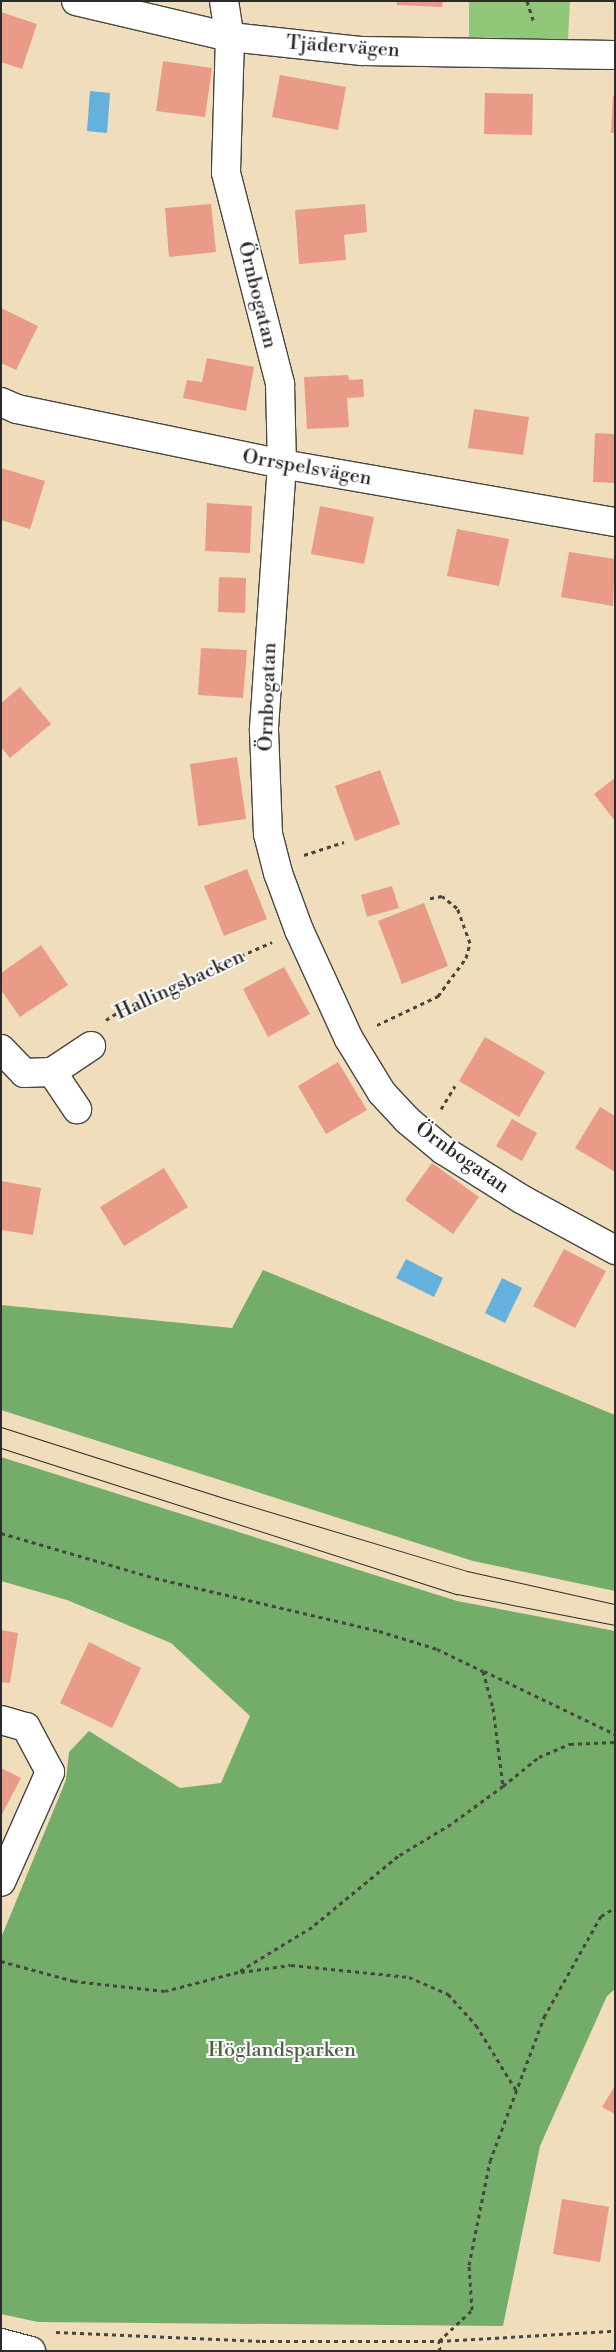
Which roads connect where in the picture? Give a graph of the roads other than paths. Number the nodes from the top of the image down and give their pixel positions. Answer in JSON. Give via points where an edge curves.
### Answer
{"nodes":[{"id":1,"x":76,"y":1,"type":"edge"},
{"id":2,"x":224,"y":1,"type":"edge"},
{"id":3,"x":230,"y":37,"type":"junction"},
{"id":4,"x":615,"y":55,"type":"edge"},
{"id":5,"x":1,"y":402,"type":"edge"},
{"id":6,"x":282,"y":464,"type":"junction"},
{"id":7,"x":615,"y":522,"type":"edge"},
{"id":8,"x":91,"y":1046,"type":"road end"},
{"id":9,"x":1,"y":1049,"type":"edge"},
{"id":10,"x":52,"y":1072,"type":"junction"},
{"id":11,"x":77,"y":1109,"type":"dead end"},
{"id":12,"x":615,"y":1250,"type":"edge"},
{"id":13,"x":1,"y":1720,"type":"edge"},
{"id":14,"x":1,"y":1882,"type":"edge"},
{"id":15,"x":1,"y":2343,"type":"edge"},
{"id":16,"x":31,"y":2351,"type":"edge"}],
"edges":[{"from":1,"to":3,"type":"street","name":"Tjädervägen"},
{"from":2,"to":3,"type":"street","name":"Örnbogatan"},
{"from":3,"to":4,"type":"street","name":"Tjädervägen","via":[[362,51]]},
{"from":3,"to":6,"type":"street","name":"Örnbogatan","via":[[226,173],[280,384]]},
{"from":5,"to":6,"type":"street","name":"Orrspelsvägen","via":[[17,410]]},
{"from":6,"to":7,"type":"street","name":"Orrspelsvägen"},
{"from":6,"to":12,"type":"street","name":"Örnbogatan","via":[[264,730],[268,834],[299,930],[349,1039],[382,1093],[407,1120],[444,1150],[523,1200]]},
{"from":8,"to":10,"type":"street"},
{"from":9,"to":10,"type":"street","via":[[24,1073]]},
{"from":10,"to":11,"type":"street"},
{"from":13,"to":14,"type":"street","via":[[26,1727],[50,1772]]},
{"from":15,"to":16,"type":"street"}]}
